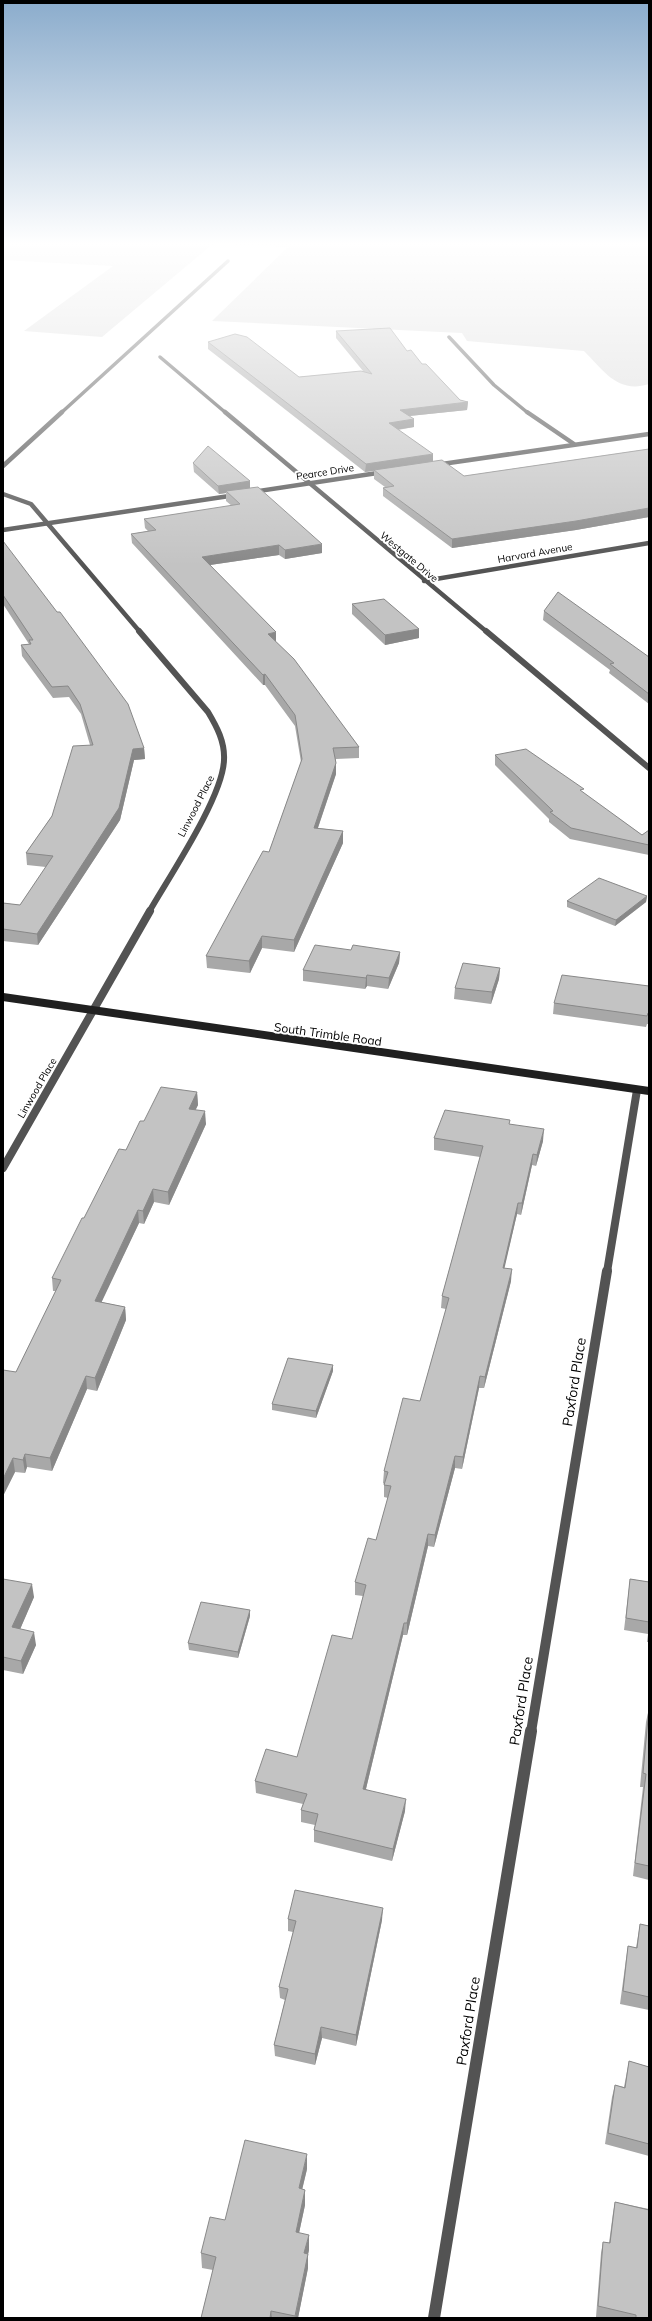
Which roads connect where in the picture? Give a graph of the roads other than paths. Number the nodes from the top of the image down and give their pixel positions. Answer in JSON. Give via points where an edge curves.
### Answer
{"nodes":[{"id":1,"x":131,"y":349,"type":"edge"},
{"id":2,"x":461,"y":349,"type":"edge"},
{"id":3,"x":160,"y":357,"type":"dead end"},
{"id":4,"x":649,"y":434,"type":"edge"},
{"id":5,"x":574,"y":444,"type":"junction"},
{"id":6,"x":3,"y":466,"type":"edge"},
{"id":7,"x":426,"y":466,"type":"edge"},
{"id":8,"x":387,"y":472,"type":"edge"},
{"id":9,"x":309,"y":484,"type":"junction"},
{"id":10,"x":3,"y":494,"type":"edge"},
{"id":11,"x":48,"y":523,"type":"junction"},
{"id":12,"x":3,"y":530,"type":"edge"},
{"id":13,"x":649,"y":542,"type":"edge"},
{"id":14,"x":424,"y":581,"type":"junction"},
{"id":15,"x":649,"y":768,"type":"edge"},
{"id":16,"x":3,"y":997,"type":"edge"},
{"id":17,"x":93,"y":1011,"type":"junction"},
{"id":18,"x":637,"y":1090,"type":"junction"},
{"id":19,"x":649,"y":1091,"type":"edge"},
{"id":20,"x":3,"y":1168,"type":"edge"},
{"id":21,"x":434,"y":2318,"type":"edge"}],
"edges":[{"from":1,"to":6,"type":"street"},
{"from":2,"to":5,"type":"street","via":[[494,385],[521,408]]},
{"from":3,"to":9,"type":"street","name":"Westgate Drive"},
{"from":4,"to":5,"type":"street"},
{"from":5,"to":7,"type":"street"},
{"from":8,"to":9,"type":"street","name":"Pearce Drive"},
{"from":9,"to":11,"type":"street","name":"Pearce Drive"},
{"from":9,"to":14,"type":"street","name":"Westgate Drive"},
{"from":10,"to":11,"type":"street","name":"Linwood Place","via":[[31,504]]},
{"from":11,"to":12,"type":"street","name":"Pearce Drive"},
{"from":11,"to":17,"type":"street","name":"Linwood Place","via":[[208,712],[216,723],[225,755],[225,770],[210,805]]},
{"from":13,"to":14,"type":"street","name":"Harvard Avenue"},
{"from":14,"to":15,"type":"street","name":"Westgate Drive"},
{"from":16,"to":17,"type":"main road","name":"South Trimble Road"},
{"from":17,"to":18,"type":"main road","name":"South Trimble Road"},
{"from":17,"to":20,"type":"street","name":"Linwood Place"},
{"from":18,"to":19,"type":"main road","name":"South Trimble Road"},
{"from":18,"to":21,"type":"street","name":"Paxford Place"}]}
